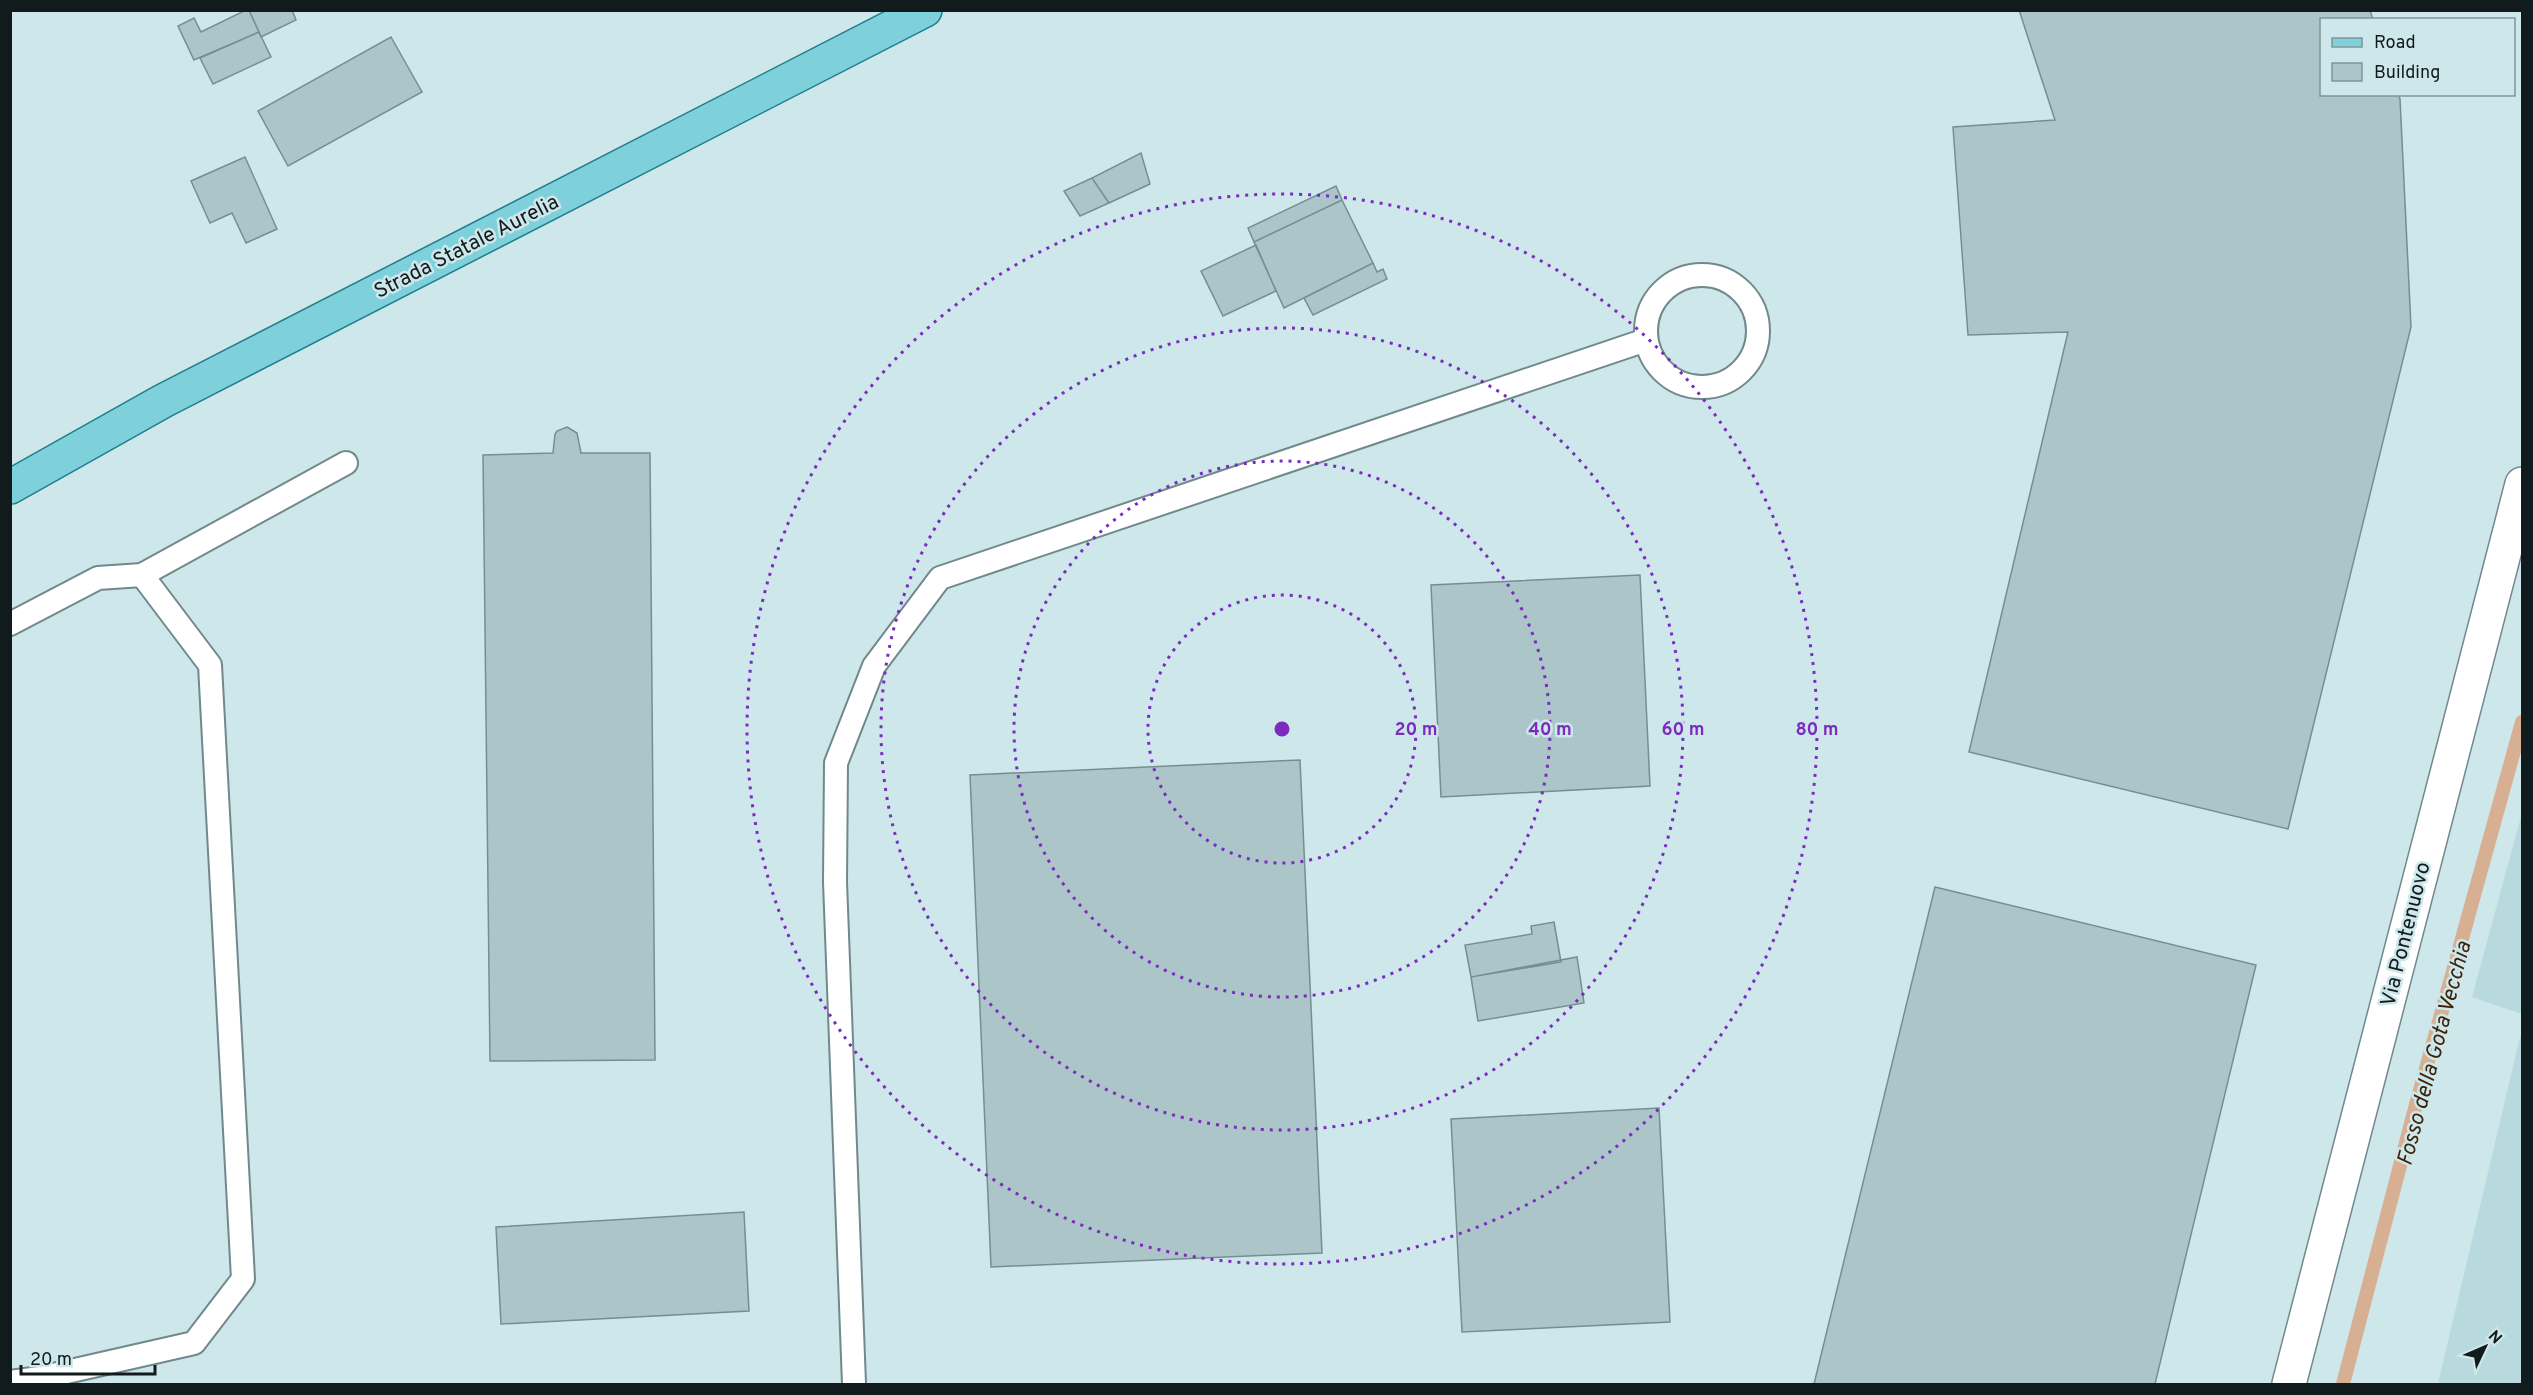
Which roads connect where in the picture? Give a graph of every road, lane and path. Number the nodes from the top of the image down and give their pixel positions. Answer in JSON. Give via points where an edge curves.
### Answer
{"nodes":[{"id":1,"x":925,"y":10,"type":"edge"},
{"id":2,"x":1646,"y":340,"type":"junction"},
{"id":3,"x":346,"y":463,"type":"dead end"},
{"id":4,"x":2523,"y":484,"type":"edge"},
{"id":5,"x":10,"y":487,"type":"edge"},
{"id":6,"x":142,"y":575,"type":"junction"},
{"id":7,"x":10,"y":624,"type":"edge"},
{"id":8,"x":10,"y":1382,"type":"edge"},
{"id":9,"x":40,"y":1382,"type":"edge"},
{"id":10,"x":854,"y":1384,"type":"edge"},
{"id":11,"x":2289,"y":1384,"type":"edge"}],
"edges":[{"from":1,"to":5,"type":"main road","name":"Strada Statale Aurelia","via":[[163,401]]},
{"from":2,"to":2,"type":"lane","via":[[1664,373],[1680,383],[1718,385],[1735,377],[1748,363],[1756,346],[1758,327],[1754,309],[1731,282],[1695,274],[1662,290],[1646,321]]},
{"from":2,"to":10,"type":"lane","via":[[940,578],[874,666],[836,763],[835,882]]},
{"from":3,"to":6,"type":"lane"},
{"from":4,"to":11,"type":"street","name":"Via Pontenuovo"},
{"from":6,"to":7,"type":"lane","via":[[98,578]]},
{"from":6,"to":9,"type":"lane","via":[[210,665],[243,1279],[194,1343]]},
{"from":8,"to":9,"type":"lane"}]}
